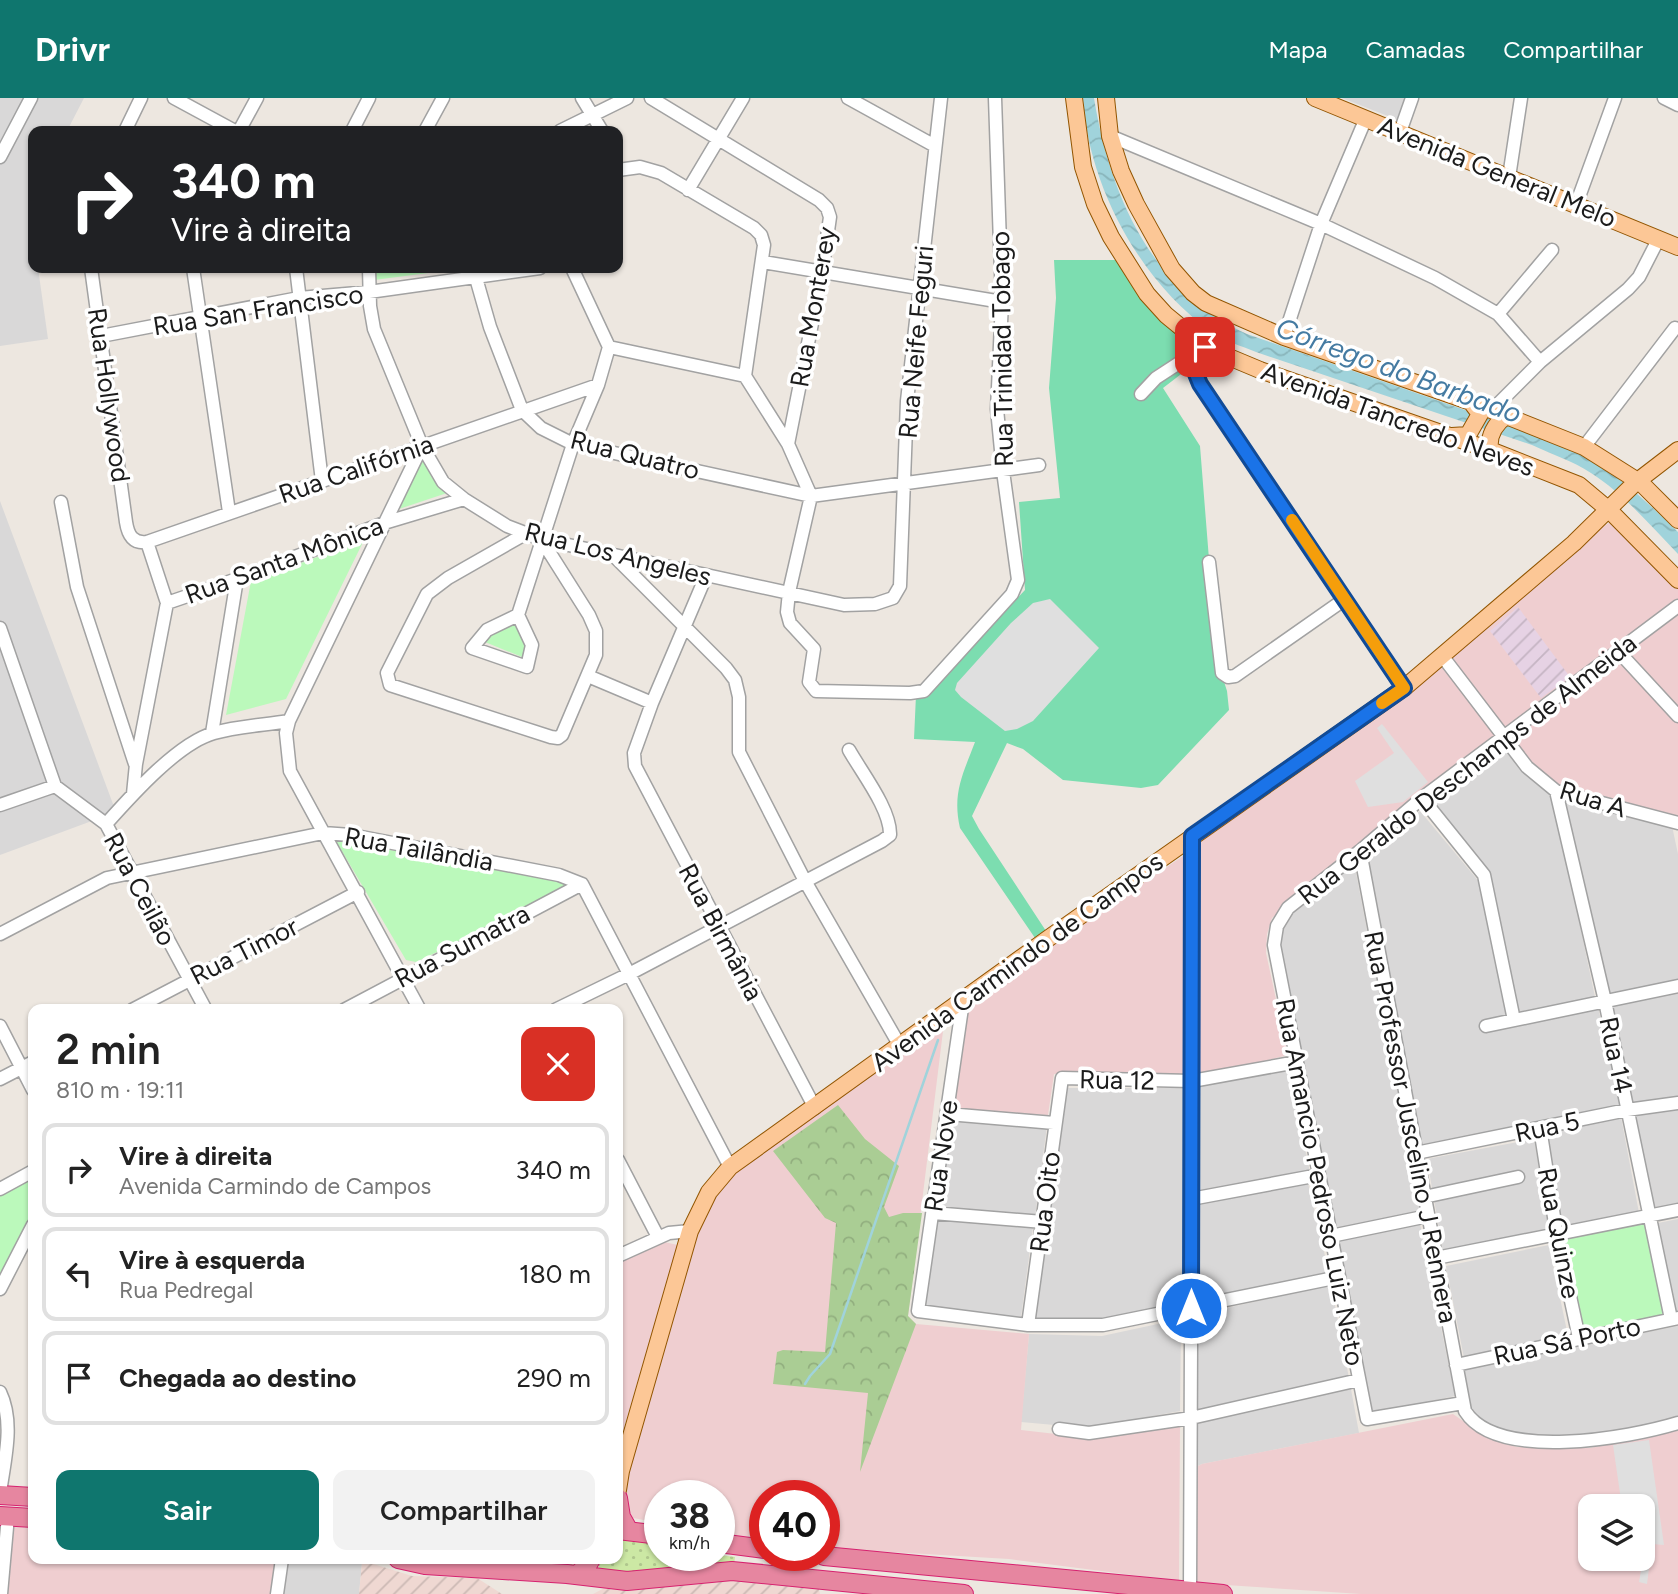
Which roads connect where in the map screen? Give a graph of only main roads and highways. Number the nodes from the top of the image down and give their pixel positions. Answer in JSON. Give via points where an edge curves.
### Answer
{"nodes":[{"id":1,"x":1074,"y":98,"type":"edge"},
{"id":2,"x":1106,"y":98,"type":"edge"},
{"id":3,"x":1315,"y":98,"type":"edge"},
{"id":4,"x":1678,"y":247,"type":"edge"},
{"id":5,"x":1490,"y":413,"type":"junction"},
{"id":6,"x":1449,"y":436,"type":"junction"},
{"id":7,"x":1490,"y":445,"type":"junction"},
{"id":8,"x":1678,"y":450,"type":"edge"},
{"id":9,"x":1640,"y":485,"type":"junction"},
{"id":10,"x":1615,"y":508,"type":"junction"},
{"id":11,"x":1678,"y":520,"type":"edge"},
{"id":12,"x":1678,"y":580,"type":"edge"},
{"id":13,"x":623,"y":1459,"type":"edge"},
{"id":14,"x":0,"y":1494,"type":"edge"},
{"id":15,"x":28,"y":1497,"type":"edge"},
{"id":16,"x":4,"y":1516,"type":"edge"},
{"id":17,"x":28,"y":1518,"type":"edge"},
{"id":18,"x":623,"y":1530,"type":"edge"},
{"id":19,"x":644,"y":1533,"type":"edge"},
{"id":20,"x":840,"y":1558,"type":"edge"},
{"id":21,"x":447,"y":1564,"type":"edge"},
{"id":22,"x":588,"y":1564,"type":"edge"},
{"id":23,"x":577,"y":1575,"type":"junction"},
{"id":24,"x":828,"y":1587,"type":"edge"},
{"id":25,"x":964,"y":1594,"type":"edge"},
{"id":26,"x":1223,"y":1594,"type":"edge"}],
"edges":[{"from":1,"to":6,"type":"main road","name":"Avenida Tancredo Neves","via":[[1083,167],[1095,204],[1147,294],[1166,315],[1205,347]]},
{"from":2,"to":5,"type":"main road","name":"Avenida Tancredo Neves","via":[[1110,136],[1121,171],[1154,240],[1194,293],[1284,337]]},
{"from":3,"to":4,"type":"main road","name":"Avenida General Melo"},
{"from":5,"to":6,"type":"main road","via":[[1468,435]]},
{"from":5,"to":7,"type":"main road"},
{"from":5,"to":9,"type":"main road","name":"Avenida Tancredo Neves","via":[[1584,447]]},
{"from":6,"to":7,"type":"main road","name":"Avenida Tancredo Neves"},
{"from":7,"to":10,"type":"main road","name":"Avenida Tancredo Neves","via":[[1579,485]]},
{"from":8,"to":9,"type":"main road","name":"Avenida Carmindo de Campos"},
{"from":9,"to":10,"type":"main road","name":"Avenida Carmindo de Campos"},
{"from":9,"to":11,"type":"main road","name":"Avenida Tancredo Neves"},
{"from":10,"to":12,"type":"main road","name":"Avenida Tancredo Neves"},
{"from":10,"to":13,"type":"main road","name":"Avenida Carmindo de Campos","via":[[1404,688],[730,1167],[709,1192],[690,1231]]},
{"from":14,"to":15,"type":"highway"},
{"from":16,"to":17,"type":"highway"},
{"from":18,"to":19,"type":"highway"},
{"from":20,"to":26,"type":"highway"},
{"from":21,"to":23,"type":"highway"},
{"from":22,"to":23,"type":"highway"},
{"from":23,"to":24,"type":"highway","via":[[627,1581],[732,1571]]},
{"from":24,"to":25,"type":"highway"}]}
